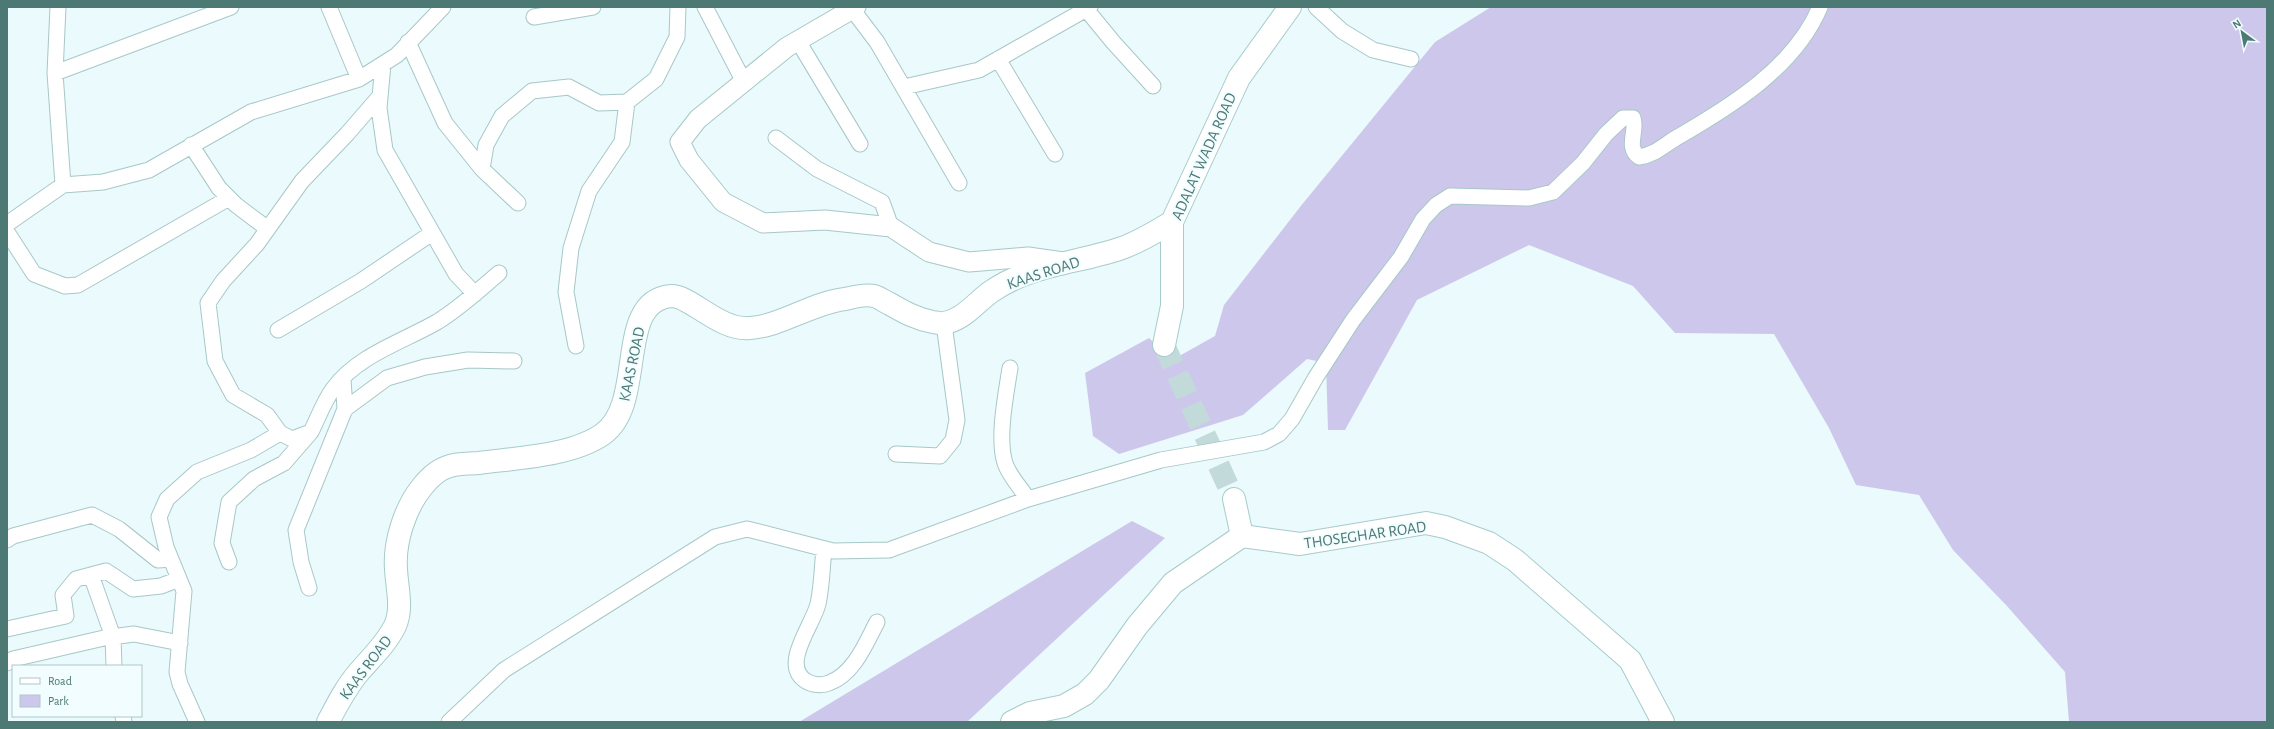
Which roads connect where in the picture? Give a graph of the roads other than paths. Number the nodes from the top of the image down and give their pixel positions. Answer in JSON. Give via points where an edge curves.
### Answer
{"nodes":[{"id":1,"x":58,"y":7,"type":"edge"},
{"id":2,"x":231,"y":7,"type":"edge"},
{"id":3,"x":329,"y":7,"type":"edge"},
{"id":4,"x":443,"y":7,"type":"edge"},
{"id":5,"x":593,"y":7,"type":"edge"},
{"id":6,"x":678,"y":7,"type":"edge"},
{"id":7,"x":1290,"y":7,"type":"edge"},
{"id":8,"x":1316,"y":7,"type":"edge"},
{"id":9,"x":1820,"y":7,"type":"edge"},
{"id":10,"x":707,"y":8,"type":"edge"},
{"id":11,"x":854,"y":8,"type":"edge"},
{"id":12,"x":1088,"y":8,"type":"edge"},
{"id":13,"x":534,"y":17,"type":"dead end"},
{"id":14,"x":798,"y":41,"type":"junction"},
{"id":15,"x":408,"y":42,"type":"junction"},
{"id":16,"x":998,"y":59,"type":"junction"},
{"id":17,"x":1411,"y":59,"type":"dead end"},
{"id":18,"x":382,"y":64,"type":"junction"},
{"id":19,"x":55,"y":73,"type":"junction"},
{"id":20,"x":359,"y":79,"type":"junction"},
{"id":21,"x":744,"y":82,"type":"junction"},
{"id":22,"x":1153,"y":86,"type":"dead end"},
{"id":23,"x":904,"y":87,"type":"junction"},
{"id":24,"x":380,"y":96,"type":"junction"},
{"id":25,"x":627,"y":102,"type":"junction"},
{"id":26,"x":776,"y":138,"type":"dead end"},
{"id":27,"x":860,"y":144,"type":"dead end"},
{"id":28,"x":191,"y":146,"type":"junction"},
{"id":29,"x":1055,"y":154,"type":"dead end"},
{"id":30,"x":482,"y":169,"type":"junction"},
{"id":31,"x":959,"y":183,"type":"dead end"},
{"id":32,"x":63,"y":185,"type":"junction"},
{"id":33,"x":229,"y":198,"type":"junction"},
{"id":34,"x":518,"y":203,"type":"dead end"},
{"id":35,"x":1172,"y":222,"type":"junction"},
{"id":36,"x":7,"y":224,"type":"edge"},
{"id":37,"x":891,"y":227,"type":"junction"},
{"id":38,"x":268,"y":229,"type":"junction"},
{"id":39,"x":7,"y":232,"type":"edge"},
{"id":40,"x":432,"y":233,"type":"junction"},
{"id":41,"x":1068,"y":263,"type":"junction"},
{"id":42,"x":500,"y":273,"type":"dead end"},
{"id":43,"x":475,"y":294,"type":"junction"},
{"id":44,"x":944,"y":324,"type":"junction"},
{"id":45,"x":278,"y":330,"type":"dead end"},
{"id":46,"x":1164,"y":345,"type":"tunnel mouth"},
{"id":47,"x":576,"y":346,"type":"dead end"},
{"id":48,"x":514,"y":360,"type":"dead end"},
{"id":49,"x":1010,"y":368,"type":"dead end"},
{"id":50,"x":343,"y":379,"type":"junction"},
{"id":51,"x":345,"y":409,"type":"junction"},
{"id":52,"x":310,"y":432,"type":"junction"},
{"id":53,"x":280,"y":433,"type":"junction"},
{"id":54,"x":896,"y":454,"type":"dead end"},
{"id":55,"x":1028,"y":499,"type":"junction"},
{"id":56,"x":1234,"y":499,"type":"tunnel mouth"},
{"id":57,"x":1242,"y":536,"type":"junction"},
{"id":58,"x":7,"y":540,"type":"edge"},
{"id":59,"x":824,"y":549,"type":"junction"},
{"id":60,"x":172,"y":560,"type":"junction"},
{"id":61,"x":229,"y":562,"type":"dead end"},
{"id":62,"x":91,"y":575,"type":"junction"},
{"id":63,"x":179,"y":579,"type":"junction"},
{"id":64,"x":309,"y":588,"type":"dead end"},
{"id":65,"x":877,"y":622,"type":"dead end"},
{"id":66,"x":7,"y":629,"type":"edge"},
{"id":67,"x":113,"y":637,"type":"junction"},
{"id":68,"x":180,"y":643,"type":"junction"},
{"id":69,"x":7,"y":663,"type":"edge"},
{"id":70,"x":114,"y":665,"type":"edge"},
{"id":71,"x":197,"y":722,"type":"edge"},
{"id":72,"x":328,"y":722,"type":"edge"},
{"id":73,"x":449,"y":722,"type":"edge"},
{"id":74,"x":1012,"y":722,"type":"edge"},
{"id":75,"x":1663,"y":722,"type":"edge"}],
"edges":[{"from":1,"to":19,"type":"street"},
{"from":2,"to":19,"type":"street"},
{"from":3,"to":20,"type":"street"},
{"from":4,"to":15,"type":"street"},
{"from":5,"to":13,"type":"street"},
{"from":6,"to":25,"type":"street","via":[[677,37],[656,79]]},
{"from":7,"to":35,"type":"main road","name":"ADALAT WADA ROAD","via":[[1239,78]]},
{"from":8,"to":17,"type":"street","via":[[1342,31],[1373,50]]},
{"from":9,"to":55,"type":"street","via":[[1812,26],[1794,50],[1763,79],[1705,122],[1655,153],[1639,157],[1636,155],[1632,146],[1636,124],[1633,118],[1623,118],[1553,192],[1529,198],[1450,196],[1436,205],[1423,219],[1401,256],[1353,320],[1292,419],[1279,434],[1264,442],[1161,460]]},
{"from":10,"to":21,"type":"street"},
{"from":11,"to":14,"type":"street"},
{"from":11,"to":23,"type":"street"},
{"from":12,"to":16,"type":"street"},
{"from":12,"to":22,"type":"street","via":[[1113,42]]},
{"from":14,"to":21,"type":"street"},
{"from":14,"to":27,"type":"street"},
{"from":15,"to":18,"type":"street","via":[[397,55]]},
{"from":15,"to":30,"type":"street","via":[[445,123]]},
{"from":16,"to":23,"type":"street","via":[[979,70]]},
{"from":16,"to":29,"type":"street"},
{"from":18,"to":20,"type":"street"},
{"from":18,"to":24,"type":"street"},
{"from":19,"to":32,"type":"street"},
{"from":20,"to":28,"type":"street","via":[[251,112]]},
{"from":21,"to":37,"type":"street","via":[[698,119],[680,142],[689,160],[723,202],[763,223],[825,220]]},
{"from":23,"to":31,"type":"street"},
{"from":24,"to":38,"type":"street","via":[[302,181]]},
{"from":24,"to":40,"type":"street","via":[[379,108],[385,150]]},
{"from":25,"to":30,"type":"street","via":[[599,103],[569,87],[532,91],[502,116],[486,146]]},
{"from":25,"to":47,"type":"street","via":[[622,142],[590,191],[571,248],[566,292]]},
{"from":26,"to":37,"type":"street","via":[[817,169],[882,202]]},
{"from":28,"to":32,"type":"street","via":[[149,170],[103,182]]},
{"from":28,"to":33,"type":"street","via":[[219,188]]},
{"from":30,"to":34,"type":"street"},
{"from":32,"to":36,"type":"street"},
{"from":33,"to":38,"type":"street"},
{"from":33,"to":39,"type":"street","via":[[78,285],[65,286],[34,274]]},
{"from":35,"to":41,"type":"main road","name":"KAAS ROAD","via":[[1120,249]]},
{"from":35,"to":46,"type":"main road","name":"ADALAT WADA ROAD","via":[[1172,306]]},
{"from":37,"to":41,"type":"street","via":[[929,252],[969,262],[1028,257]]},
{"from":38,"to":53,"type":"street","via":[[223,281],[208,303],[215,361],[233,395],[267,415]]},
{"from":40,"to":43,"type":"street","via":[[456,274]]},
{"from":40,"to":45,"type":"street","via":[[361,281]]},
{"from":41,"to":44,"type":"main road","name":"KAAS ROAD","via":[[1014,278],[962,315]]},
{"from":42,"to":43,"type":"street"},
{"from":43,"to":50,"type":"street","via":[[438,322],[391,344],[358,365]]},
{"from":44,"to":54,"type":"street","via":[[957,420],[953,440],[940,456]]},
{"from":44,"to":72,"type":"main road","name":"KAAS ROAD","via":[[917,319],[874,296],[843,299],[810,307],[749,329],[721,323],[673,296],[657,300],[644,310],[636,328],[626,396],[620,413],[604,433],[567,450],[533,457],[449,466],[436,473],[421,488],[409,509],[397,544],[395,566],[400,607],[395,626],[339,700]]},
{"from":48,"to":51,"type":"street","via":[[468,360],[425,367],[387,378]]},
{"from":49,"to":55,"type":"street","via":[[1003,416],[1004,457],[1010,474]]},
{"from":50,"to":51,"type":"street"},
{"from":50,"to":52,"type":"street","via":[[333,389]]},
{"from":51,"to":64,"type":"street","via":[[296,530],[301,562]]},
{"from":52,"to":53,"type":"street","via":[[292,439]]},
{"from":52,"to":61,"type":"street","via":[[284,464],[254,479],[230,502],[222,543]]},
{"from":53,"to":60,"type":"street","via":[[251,450],[197,472],[168,498],[159,517]]},
{"from":55,"to":59,"type":"street","via":[[889,550]]},
{"from":56,"to":57,"type":"main road"},
{"from":57,"to":74,"type":"main road","via":[[1173,583],[1137,626],[1099,680],[1085,694],[1064,706],[1030,714]]},
{"from":57,"to":75,"type":"main road","name":"THOSEGHAR ROAD","via":[[1300,544],[1426,523],[1445,526],[1489,543],[1515,560],[1630,660]]},
{"from":58,"to":60,"type":"street","via":[[13,536],[92,514],[119,529],[158,560]]},
{"from":59,"to":65,"type":"street","via":[[818,604],[797,652],[795,668],[798,675],[815,685],[829,683],[845,673],[860,654]]},
{"from":59,"to":73,"type":"street","via":[[746,529],[715,537],[504,670]]},
{"from":60,"to":63,"type":"street"},
{"from":62,"to":63,"type":"street","via":[[106,571],[133,589],[161,586]]},
{"from":62,"to":66,"type":"street","via":[[76,579],[63,595],[66,616]]},
{"from":62,"to":67,"type":"street"},
{"from":63,"to":68,"type":"street","via":[[184,591]]},
{"from":67,"to":68,"type":"street","via":[[134,634]]},
{"from":67,"to":69,"type":"street","via":[[13,659]]},
{"from":67,"to":70,"type":"street"},
{"from":68,"to":71,"type":"street","via":[[177,672]]}]}
